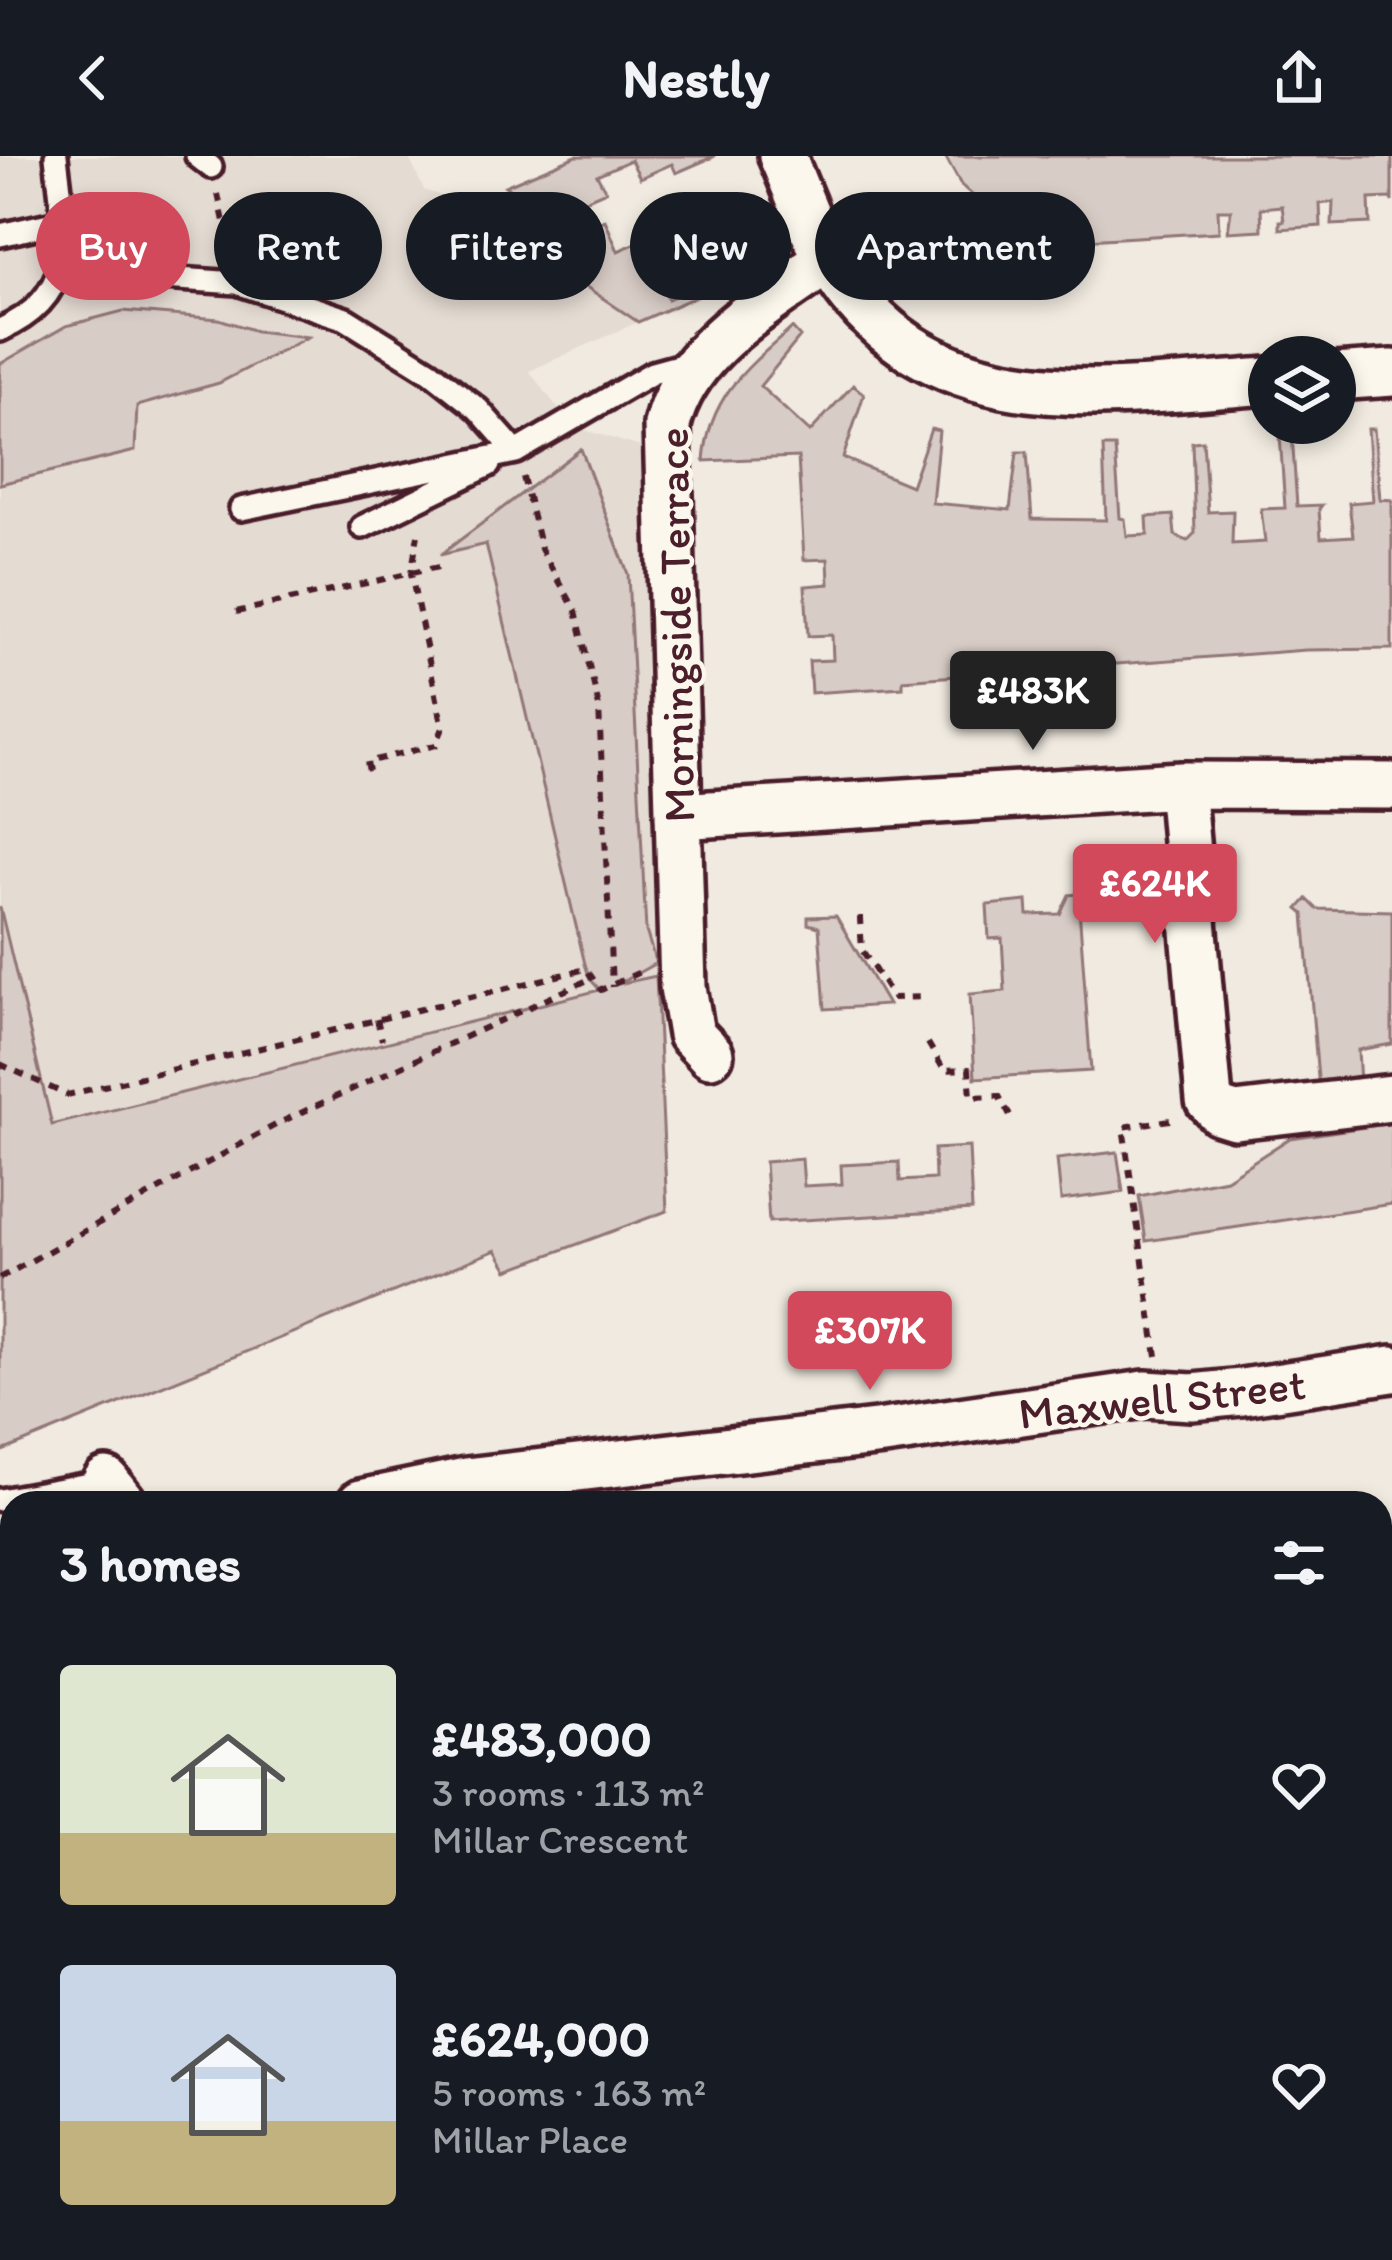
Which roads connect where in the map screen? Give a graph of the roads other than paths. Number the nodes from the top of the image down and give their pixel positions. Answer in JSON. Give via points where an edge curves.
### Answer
{"nodes":[{"id":1,"x":56,"y":156,"type":"edge"},
{"id":2,"x":782,"y":156,"type":"edge"},
{"id":3,"x":60,"y":192,"type":"edge"},
{"id":4,"x":36,"y":227,"type":"edge"},
{"id":5,"x":815,"y":230,"type":"edge"},
{"id":6,"x":0,"y":235,"type":"edge"},
{"id":7,"x":815,"y":269,"type":"edge"},
{"id":8,"x":190,"y":280,"type":"edge"},
{"id":9,"x":45,"y":300,"type":"edge"},
{"id":10,"x":857,"y":300,"type":"edge"},
{"id":11,"x":0,"y":330,"type":"edge"},
{"id":12,"x":698,"y":360,"type":"junction"},
{"id":13,"x":1392,"y":373,"type":"edge"},
{"id":14,"x":1356,"y":376,"type":"edge"},
{"id":15,"x":1248,"y":383,"type":"edge"},
{"id":16,"x":628,"y":385,"type":"junction"},
{"id":17,"x":671,"y":409,"type":"junction"},
{"id":18,"x":516,"y":452,"type":"junction"},
{"id":19,"x":241,"y":508,"type":"dead end"},
{"id":20,"x":362,"y":527,"type":"dead end"},
{"id":21,"x":1181,"y":785,"type":"junction"},
{"id":22,"x":1392,"y":787,"type":"edge"},
{"id":23,"x":678,"y":815,"type":"junction"},
{"id":24,"x":710,"y":1054,"type":"dead end"},
{"id":25,"x":1392,"y":1098,"type":"edge"},
{"id":26,"x":1392,"y":1369,"type":"edge"},
{"id":27,"x":418,"y":1491,"type":"edge"}],
"edges":[{"from":1,"to":3,"type":"lane"},
{"from":2,"to":5,"type":"street"},
{"from":4,"to":6,"type":"lane"},
{"from":7,"to":12,"type":"street","name":"Morningside Terrace"},
{"from":8,"to":18,"type":"lane","via":[[237,283],[346,319],[431,372]]},
{"from":9,"to":11,"type":"lane"},
{"from":10,"to":15,"type":"street","via":[[933,361],[989,383],[1083,394]]},
{"from":12,"to":16,"type":"lane"},
{"from":12,"to":17,"type":"street","name":"Morningside Terrace"},
{"from":13,"to":14,"type":"street"},
{"from":16,"to":17,"type":"lane","via":[[649,388]]},
{"from":16,"to":18,"type":"lane"},
{"from":17,"to":23,"type":"street","name":"Morningside Terrace","via":[[665,453]]},
{"from":18,"to":19,"type":"lane"},
{"from":18,"to":20,"type":"lane"},
{"from":21,"to":22,"type":"street"},
{"from":21,"to":23,"type":"street"},
{"from":21,"to":25,"type":"street","via":[[1209,1100],[1235,1116]]},
{"from":23,"to":24,"type":"street","name":"Morningside Terrace","via":[[685,1011],[691,1034]]},
{"from":26,"to":27,"type":"street","name":"Maxwell Street"}]}
